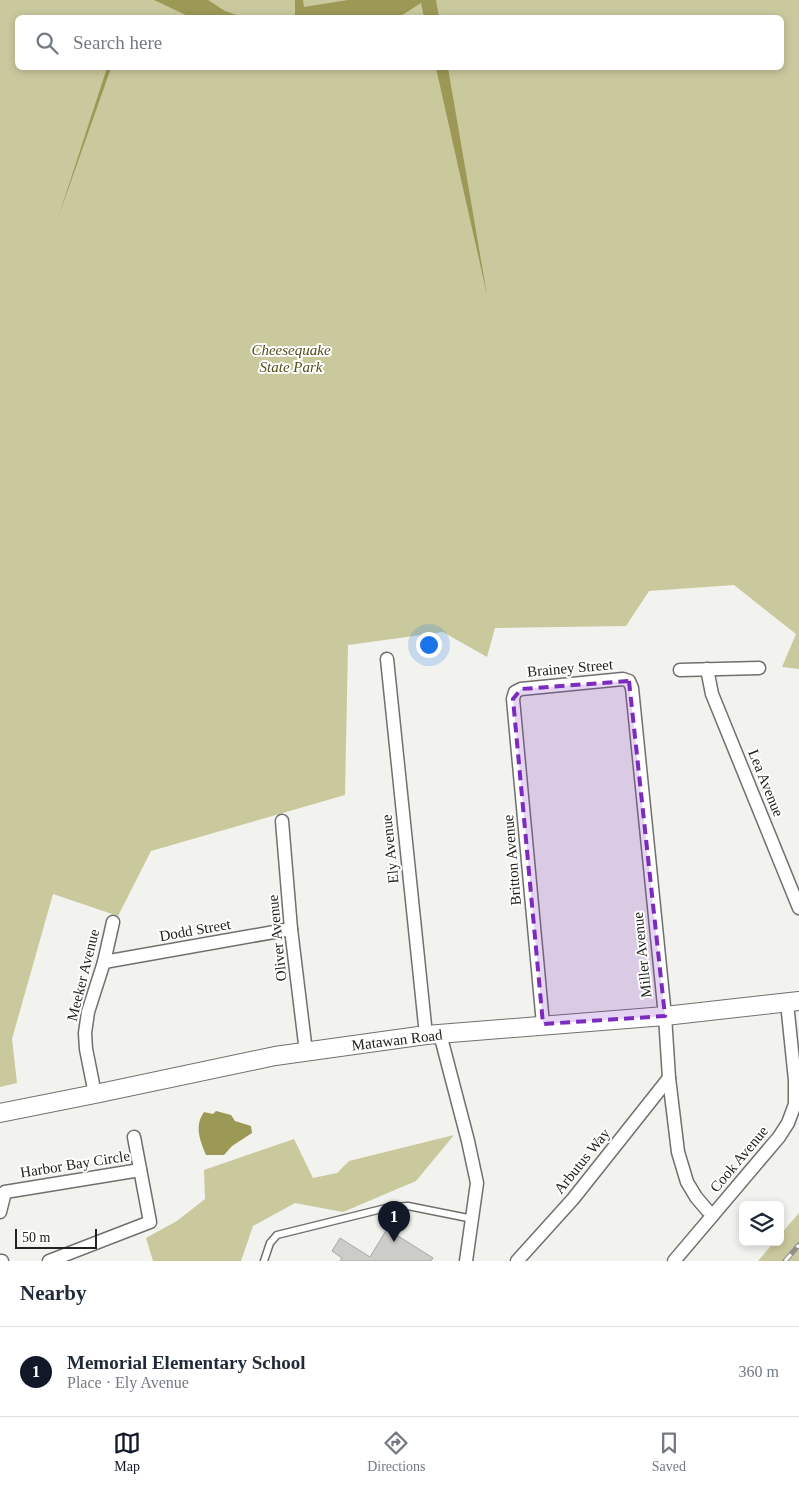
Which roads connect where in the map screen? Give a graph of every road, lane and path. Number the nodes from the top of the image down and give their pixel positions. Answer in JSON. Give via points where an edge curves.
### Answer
{"nodes":[{"id":1,"x":387,"y":659,"type":"dead end"},
{"id":2,"x":759,"y":668,"type":"dead end"},
{"id":3,"x":707,"y":669,"type":"junction"},
{"id":4,"x":680,"y":670,"type":"dead end"},
{"id":5,"x":629,"y":681,"type":"joint"},
{"id":6,"x":515,"y":692,"type":"joint"},
{"id":7,"x":282,"y":821,"type":"dead end"},
{"id":8,"x":799,"y":908,"type":"edge"},
{"id":9,"x":113,"y":922,"type":"dead end"},
{"id":10,"x":291,"y":929,"type":"junction"},
{"id":11,"x":104,"y":962,"type":"junction"},
{"id":12,"x":793,"y":1002,"type":"edge"},
{"id":13,"x":665,"y":1016,"type":"junction"},
{"id":14,"x":543,"y":1024,"type":"junction"},
{"id":15,"x":433,"y":1034,"type":"junction"},
{"id":16,"x":306,"y":1052,"type":"junction"},
{"id":17,"x":669,"y":1078,"type":"junction"},
{"id":18,"x":95,"y":1094,"type":"junction"},
{"id":19,"x":0,"y":1113,"type":"edge"},
{"id":20,"x":134,"y":1137,"type":"dead end"},
{"id":21,"x":140,"y":1170,"type":"junction"},
{"id":22,"x":0,"y":1212,"type":"edge"},
{"id":23,"x":714,"y":1215,"type":"junction"},
{"id":24,"x":473,"y":1218,"type":"junction"},
{"id":25,"x":49,"y":1261,"type":"edge"},
{"id":26,"x":264,"y":1261,"type":"edge"},
{"id":27,"x":466,"y":1261,"type":"edge"},
{"id":28,"x":517,"y":1261,"type":"edge"},
{"id":29,"x":674,"y":1261,"type":"edge"}],
"edges":[{"from":1,"to":15,"type":"street","name":"Ely Avenue"},
{"from":2,"to":3,"type":"street"},
{"from":3,"to":4,"type":"street"},
{"from":3,"to":8,"type":"street","name":"Lea Avenue","via":[[712,694]]},
{"from":5,"to":6,"type":"street","name":"Brainey Street","via":[[623,679]]},
{"from":5,"to":13,"type":"street","name":"Miller Avenue"},
{"from":6,"to":14,"type":"street","name":"Britton Avenue","via":[[513,699]]},
{"from":7,"to":10,"type":"street","name":"Oliver Avenue"},
{"from":9,"to":11,"type":"street","name":"Meeker Avenue"},
{"from":10,"to":11,"type":"street","name":"Dodd Street"},
{"from":10,"to":16,"type":"street","name":"Oliver Avenue"},
{"from":11,"to":18,"type":"street","name":"Meeker Avenue","via":[[88,1012],[85,1033]]},
{"from":12,"to":13,"type":"main road","name":"Matawan Road"},
{"from":12,"to":23,"type":"street","name":"Cook Avenue","via":[[794,1104],[788,1122]]},
{"from":13,"to":14,"type":"main road","name":"Matawan Road"},
{"from":13,"to":17,"type":"street","name":"Miller Avenue"},
{"from":14,"to":15,"type":"main road","name":"Matawan Road"},
{"from":15,"to":16,"type":"main road","name":"Matawan Road"},
{"from":15,"to":24,"type":"street","name":"Ely Avenue","via":[[468,1141],[477,1183]]},
{"from":16,"to":18,"type":"main road","name":"Matawan Road"},
{"from":17,"to":23,"type":"street","name":"Miller Avenue","via":[[678,1152],[687,1182],[696,1197]]},
{"from":17,"to":28,"type":"street","name":"Arbutus Way","via":[[573,1199]]},
{"from":18,"to":19,"type":"main road","name":"Matawan Road"},
{"from":20,"to":21,"type":"street","name":"Harbor Bay Circle"},
{"from":21,"to":22,"type":"street","name":"Harbor Bay Circle","via":[[5,1192]]},
{"from":21,"to":25,"type":"street","name":"Harbor Bay Circle","via":[[150,1222]]},
{"from":23,"to":29,"type":"street","name":"Cook Avenue"},
{"from":24,"to":26,"type":"lane","via":[[408,1206],[390,1207],[278,1235],[270,1242]]},
{"from":24,"to":27,"type":"street","name":"Ely Avenue"}]}
